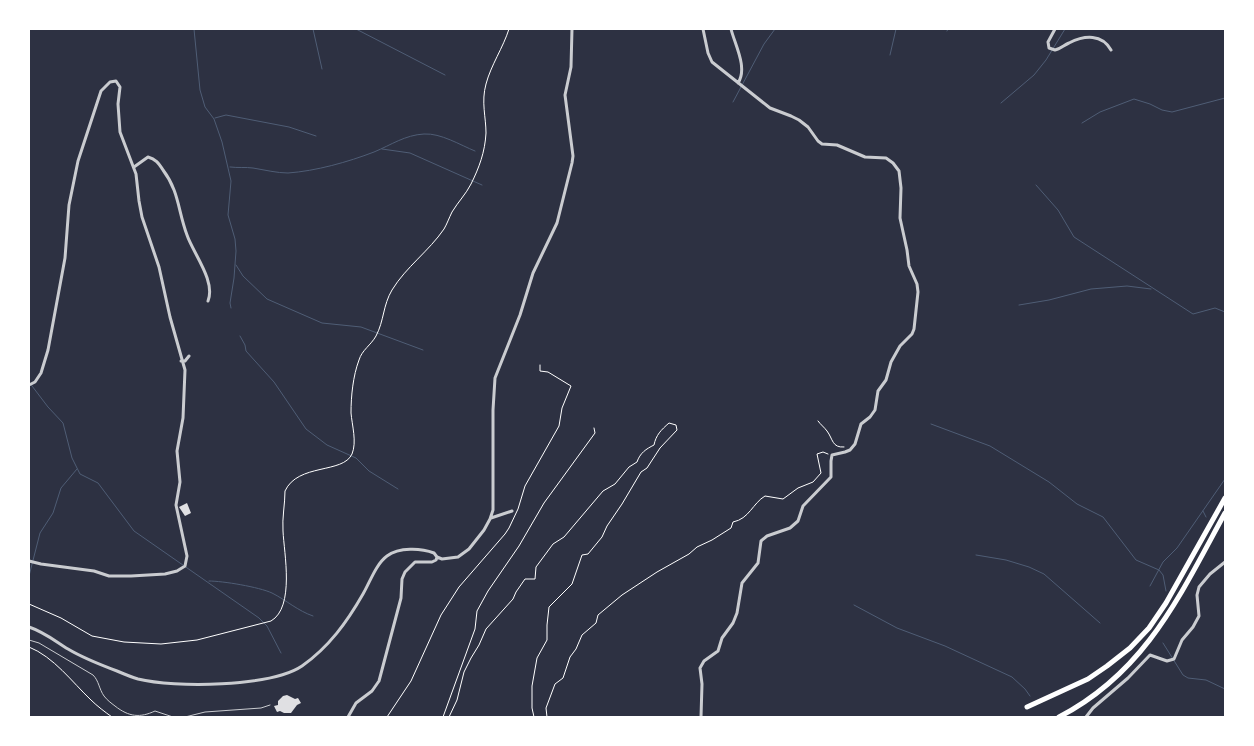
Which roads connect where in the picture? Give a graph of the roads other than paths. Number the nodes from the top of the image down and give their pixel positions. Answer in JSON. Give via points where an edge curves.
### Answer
{"nodes":[{"id":1,"x":572,"y":29,"type":"edge"},
{"id":2,"x":703,"y":29,"type":"edge"},
{"id":3,"x":731,"y":29,"type":"edge"},
{"id":4,"x":1055,"y":29,"type":"edge"},
{"id":5,"x":1111,"y":50,"type":"dead end"},
{"id":6,"x":738,"y":83,"type":"junction"},
{"id":7,"x":134,"y":167,"type":"junction"},
{"id":8,"x":208,"y":301,"type":"dead end"},
{"id":9,"x":189,"y":356,"type":"dead end"},
{"id":10,"x":182,"y":361,"type":"junction"},
{"id":11,"x":29,"y":385,"type":"edge"},
{"id":12,"x":1225,"y":498,"type":"edge"},
{"id":13,"x":512,"y":511,"type":"dead end"},
{"id":14,"x":1225,"y":513,"type":"edge"},
{"id":15,"x":490,"y":518,"type":"junction"},
{"id":16,"x":437,"y":557,"type":"junction"},
{"id":17,"x":29,"y":561,"type":"edge"},
{"id":18,"x":1225,"y":562,"type":"edge"},
{"id":19,"x":29,"y":627,"type":"edge"},
{"id":20,"x":29,"y":640,"type":"edge"},
{"id":21,"x":270,"y":705,"type":"dead end"},
{"id":22,"x":1028,"y":706,"type":"dead end"},
{"id":23,"x":173,"y":717,"type":"edge"},
{"id":24,"x":185,"y":717,"type":"edge"},
{"id":25,"x":348,"y":717,"type":"edge"},
{"id":26,"x":701,"y":717,"type":"edge"},
{"id":27,"x":1059,"y":717,"type":"edge"},
{"id":28,"x":1086,"y":717,"type":"edge"}],
"edges":[{"from":1,"to":15,"type":"street","via":[[566,96],[572,163],[557,223],[533,273],[495,378],[492,410],[493,510]]},
{"from":2,"to":6,"type":"street","via":[[712,62]]},
{"from":3,"to":6,"type":"street","via":[[742,64]]},
{"from":4,"to":5,"type":"street","via":[[1048,42],[1049,48],[1055,50],[1070,42],[1092,37],[1107,43]]},
{"from":6,"to":26,"type":"street","via":[[770,108],[796,118],[822,144],[838,145],[862,156],[882,158],[898,168],[900,212],[909,266],[918,292],[912,334],[891,362],[886,380],[878,391],[875,410],[861,424],[856,442],[848,451],[832,455],[831,477],[803,506],[798,521],[761,541],[758,563],[742,583],[733,623],[722,638],[718,651],[700,668]]},
{"from":7,"to":8,"type":"street","via":[[153,158],[174,187],[180,218],[209,284]]},
{"from":7,"to":10,"type":"street","via":[[142,217]]},
{"from":7,"to":11,"type":"street","via":[[120,132],[120,85],[113,81],[101,91],[78,161],[48,350],[41,373]]},
{"from":9,"to":10,"type":"street"},
{"from":10,"to":17,"type":"street","via":[[185,396],[177,451],[180,482],[176,505],[187,556],[185,566],[165,574],[109,576]]},
{"from":12,"to":22,"type":"highway","via":[[1149,628],[1088,680]]},
{"from":13,"to":15,"type":"street"},
{"from":14,"to":27,"type":"highway","via":[[1156,634],[1138,656],[1096,694]]},
{"from":15,"to":16,"type":"street","via":[[469,549],[458,557]]},
{"from":16,"to":19,"type":"street","via":[[426,550],[412,549],[388,555],[332,640],[302,666],[257,680],[186,683],[138,679],[69,650]]},
{"from":16,"to":25,"type":"street","via":[[432,562],[416,562],[405,572],[379,681],[356,703]]},
{"from":18,"to":28,"type":"street","via":[[1199,587],[1199,616],[1182,640],[1174,659],[1167,661],[1150,655]]},
{"from":20,"to":23,"type":"lane","via":[[93,675],[102,694],[122,711],[139,716],[155,710]]},
{"from":21,"to":24,"type":"lane"}]}
